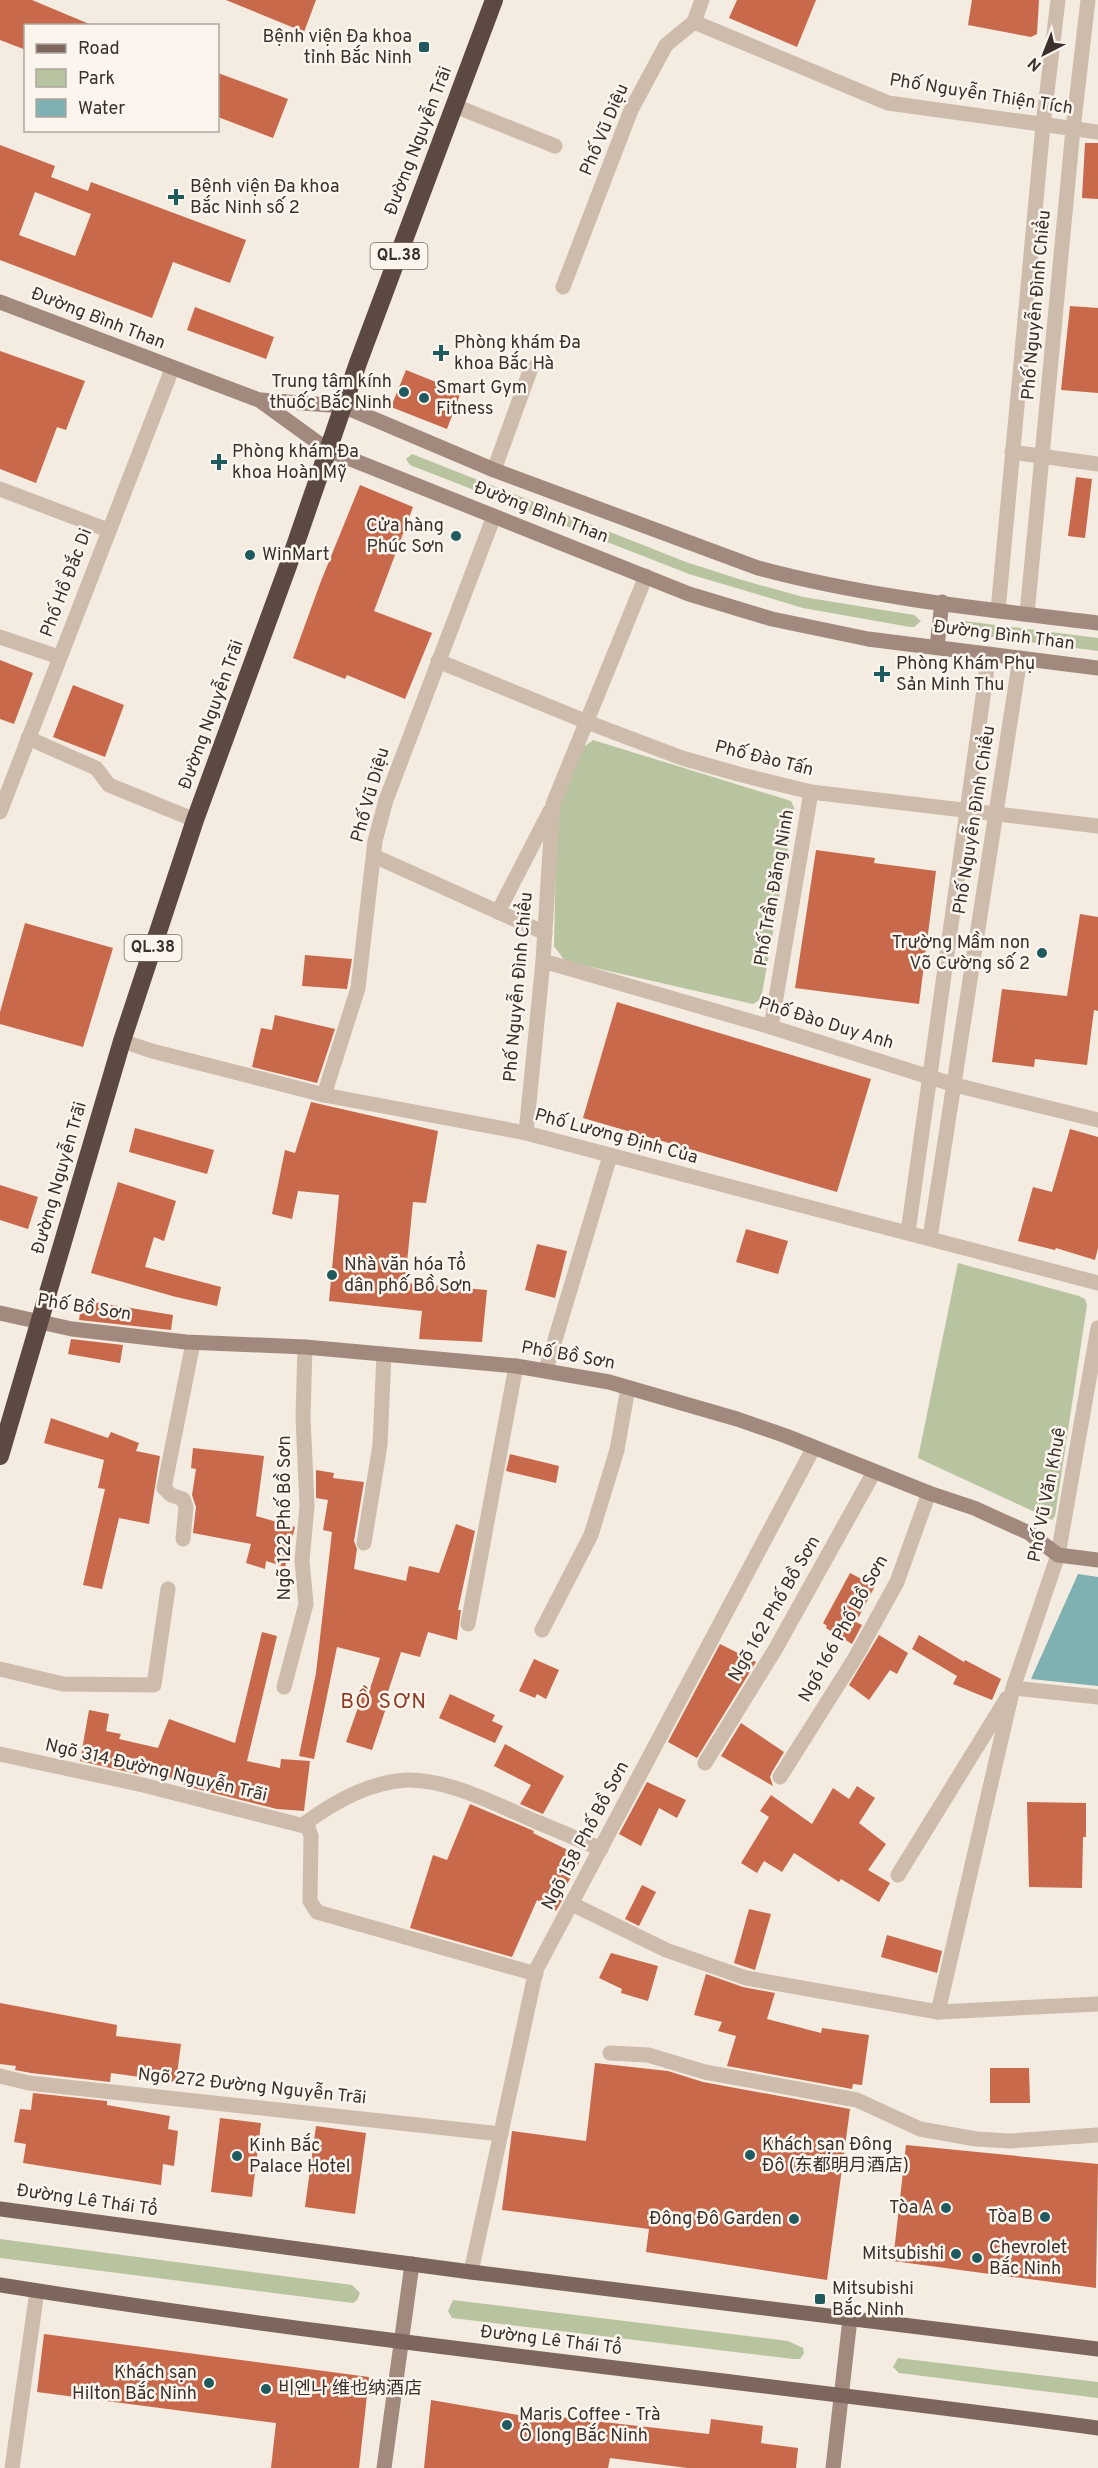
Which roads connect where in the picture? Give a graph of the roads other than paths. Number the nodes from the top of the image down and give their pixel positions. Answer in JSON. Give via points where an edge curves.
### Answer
{"nodes":[{"id":1,"x":494,"y":0,"type":"edge"},
{"id":2,"x":702,"y":0,"type":"edge"},
{"id":3,"x":1058,"y":0,"type":"edge"},
{"id":4,"x":1088,"y":0,"type":"edge"},
{"id":5,"x":694,"y":22,"type":"junction"},
{"id":6,"x":455,"y":106,"type":"junction"},
{"id":7,"x":1043,"y":125,"type":"junction"},
{"id":8,"x":1073,"y":129,"type":"junction"},
{"id":9,"x":1098,"y":132,"type":"edge"},
{"id":10,"x":555,"y":146,"type":"dead end"},
{"id":11,"x":563,"y":287,"type":"dead end"},
{"id":12,"x":0,"y":302,"type":"edge"},
{"id":13,"x":531,"y":368,"type":"dead end"},
{"id":14,"x":172,"y":369,"type":"junction"},
{"id":15,"x":259,"y":400,"type":"junction"},
{"id":16,"x":343,"y":406,"type":"junction"},
{"id":17,"x":328,"y":450,"type":"junction"},
{"id":18,"x":1012,"y":452,"type":"junction"},
{"id":19,"x":1043,"y":456,"type":"junction"},
{"id":20,"x":1098,"y":464,"type":"edge"},
{"id":21,"x":494,"y":470,"type":"junction"},
{"id":22,"x":0,"y":489,"type":"edge"},
{"id":23,"x":494,"y":516,"type":"junction"},
{"id":24,"x":108,"y":530,"type":"junction"},
{"id":25,"x":646,"y":576,"type":"junction"},
{"id":26,"x":942,"y":602,"type":"junction"},
{"id":27,"x":998,"y":611,"type":"junction"},
{"id":28,"x":1027,"y":614,"type":"junction"},
{"id":29,"x":1098,"y":623,"type":"edge"},
{"id":30,"x":0,"y":637,"type":"edge"},
{"id":31,"x":937,"y":647,"type":"junction"},
{"id":32,"x":989,"y":654,"type":"junction"},
{"id":33,"x":59,"y":657,"type":"junction"},
{"id":34,"x":1020,"y":658,"type":"junction"},
{"id":35,"x":438,"y":661,"type":"junction"},
{"id":36,"x":1098,"y":668,"type":"edge"},
{"id":37,"x":587,"y":722,"type":"junction"},
{"id":38,"x":28,"y":738,"type":"junction"},
{"id":39,"x":811,"y":792,"type":"junction"},
{"id":40,"x":2,"y":803,"type":"edge"},
{"id":41,"x":553,"y":804,"type":"junction"},
{"id":42,"x":968,"y":809,"type":"junction"},
{"id":43,"x":996,"y":813,"type":"junction"},
{"id":44,"x":195,"y":820,"type":"junction"},
{"id":45,"x":1098,"y":826,"type":"edge"},
{"id":46,"x":374,"y":856,"type":"junction"},
{"id":47,"x":498,"y":912,"type":"junction"},
{"id":48,"x":545,"y":933,"type":"junction"},
{"id":49,"x":950,"y":936,"type":"junction"},
{"id":50,"x":976,"y":941,"type":"junction"},
{"id":51,"x":543,"y":961,"type":"junction"},
{"id":52,"x":771,"y":1027,"type":"junction"},
{"id":53,"x":122,"y":1041,"type":"junction"},
{"id":54,"x":930,"y":1077,"type":"junction"},
{"id":55,"x":955,"y":1085,"type":"junction"},
{"id":56,"x":324,"y":1095,"type":"junction"},
{"id":57,"x":1098,"y":1120,"type":"edge"},
{"id":58,"x":526,"y":1133,"type":"junction"},
{"id":59,"x":610,"y":1156,"type":"junction"},
{"id":60,"x":908,"y":1232,"type":"junction"},
{"id":61,"x":930,"y":1238,"type":"junction"},
{"id":62,"x":1098,"y":1283,"type":"edge"},
{"id":63,"x":0,"y":1313,"type":"edge"},
{"id":64,"x":40,"y":1322,"type":"junction"},
{"id":65,"x":1098,"y":1328,"type":"edge"},
{"id":66,"x":193,"y":1343,"type":"junction"},
{"id":67,"x":305,"y":1347,"type":"junction"},
{"id":68,"x":384,"y":1354,"type":"junction"},
{"id":69,"x":516,"y":1366,"type":"junction"},
{"id":70,"x":546,"y":1370,"type":"junction"},
{"id":71,"x":628,"y":1388,"type":"junction"},
{"id":72,"x":814,"y":1447,"type":"junction"},
{"id":73,"x":0,"y":1456,"type":"edge"},
{"id":74,"x":874,"y":1472,"type":"junction"},
{"id":75,"x":929,"y":1493,"type":"junction"},
{"id":76,"x":183,"y":1539,"type":"dead end"},
{"id":77,"x":364,"y":1543,"type":"dead end"},
{"id":78,"x":1059,"y":1555,"type":"junction"},
{"id":79,"x":1098,"y":1560,"type":"edge"},
{"id":80,"x":168,"y":1588,"type":"dead end"},
{"id":81,"x":468,"y":1624,"type":"dead end"},
{"id":82,"x":542,"y":1630,"type":"dead end"},
{"id":83,"x":0,"y":1669,"type":"edge"},
{"id":84,"x":284,"y":1687,"type":"dead end"},
{"id":85,"x":1013,"y":1688,"type":"junction"},
{"id":86,"x":1098,"y":1697,"type":"edge"},
{"id":87,"x":0,"y":1754,"type":"edge"},
{"id":88,"x":705,"y":1763,"type":"dead end"},
{"id":89,"x":780,"y":1777,"type":"dead end"},
{"id":90,"x":303,"y":1825,"type":"junction"},
{"id":91,"x":601,"y":1849,"type":"junction"},
{"id":92,"x":898,"y":1875,"type":"dead end"},
{"id":93,"x":572,"y":1904,"type":"junction"},
{"id":94,"x":536,"y":1974,"type":"junction"},
{"id":95,"x":1098,"y":2004,"type":"edge"},
{"id":96,"x":938,"y":2012,"type":"junction"},
{"id":97,"x":610,"y":2053,"type":"dead end"},
{"id":98,"x":0,"y":2076,"type":"edge"},
{"id":99,"x":501,"y":2134,"type":"junction"},
{"id":100,"x":1098,"y":2135,"type":"edge"},
{"id":101,"x":0,"y":2209,"type":"edge"},
{"id":102,"x":412,"y":2264,"type":"junction"},
{"id":103,"x":471,"y":2272,"type":"junction"},
{"id":104,"x":0,"y":2286,"type":"edge"},
{"id":105,"x":37,"y":2291,"type":"junction"},
{"id":106,"x":850,"y":2319,"type":"junction"},
{"id":107,"x":400,"y":2342,"type":"junction"},
{"id":108,"x":1098,"y":2349,"type":"edge"},
{"id":109,"x":841,"y":2394,"type":"junction"},
{"id":110,"x":1098,"y":2428,"type":"edge"},
{"id":111,"x":12,"y":2468,"type":"edge"},
{"id":112,"x":384,"y":2468,"type":"edge"},
{"id":113,"x":833,"y":2468,"type":"edge"}],
"edges":[{"from":1,"to":6,"type":"highway","name":"Đường Nguyễn Trãi","number":"QL.38"},
{"from":2,"to":5,"type":"street"},
{"from":3,"to":7,"type":"street","name":"Phố Nguyễn Đình Chiểu"},
{"from":4,"to":8,"type":"street","name":"Phố Nguyễn Đình Chiểu"},
{"from":5,"to":7,"type":"street","name":"Phố Nguyễn Thiện Tích","via":[[888,103]]},
{"from":5,"to":11,"type":"street","name":"Phố Vũ Diệu","via":[[666,45],[631,110]]},
{"from":6,"to":10,"type":"street"},
{"from":6,"to":16,"type":"highway","name":"Đường Nguyễn Trãi","number":"QL.38"},
{"from":7,"to":8,"type":"street","name":"Phố Nguyễn Thiện Tích"},
{"from":7,"to":18,"type":"street","name":"Phố Nguyễn Đình Chiểu"},
{"from":8,"to":9,"type":"street","name":"Phố Nguyễn Thiện Tích"},
{"from":8,"to":19,"type":"street","name":"Phố Nguyễn Đình Chiểu"},
{"from":12,"to":14,"type":"main road","name":"Đường Bình Than"},
{"from":13,"to":21,"type":"street"},
{"from":14,"to":15,"type":"main road","name":"Đường Bình Than"},
{"from":14,"to":24,"type":"street","name":"Phố Hồ Đắc Di"},
{"from":15,"to":16,"type":"main road","name":"Đường Bình Than"},
{"from":15,"to":17,"type":"main road","name":"Đường Bình Than"},
{"from":16,"to":17,"type":"highway","name":"Đường Nguyễn Trãi","number":"QL.38"},
{"from":16,"to":21,"type":"main road","name":"Đường Bình Than"},
{"from":17,"to":23,"type":"main road","name":"Đường Bình Than"},
{"from":17,"to":44,"type":"highway","name":"Đường Nguyễn Trãi","number":"QL.38"},
{"from":18,"to":19,"type":"street"},
{"from":18,"to":27,"type":"street","name":"Phố Nguyễn Đình Chiểu"},
{"from":19,"to":20,"type":"street"},
{"from":19,"to":28,"type":"street","name":"Phố Nguyễn Đình Chiểu"},
{"from":21,"to":26,"type":"main road","name":"Đường Bình Than","via":[[758,568],[820,583]]},
{"from":22,"to":24,"type":"street"},
{"from":23,"to":25,"type":"main road","name":"Đường Bình Than"},
{"from":23,"to":35,"type":"street","name":"Phố Vũ Diệu"},
{"from":24,"to":33,"type":"street","name":"Phố Hồ Đắc Di"},
{"from":25,"to":31,"type":"main road","name":"Đường Bình Than","via":[[689,594],[801,626]]},
{"from":25,"to":37,"type":"street","name":"Phố Nguyễn Đình Chiểu"},
{"from":26,"to":27,"type":"main road","name":"Đường Bình Than"},
{"from":26,"to":31,"type":"main road"},
{"from":27,"to":28,"type":"main road","name":"Đường Bình Than"},
{"from":28,"to":29,"type":"main road","name":"Đường Bình Than"},
{"from":30,"to":33,"type":"street"},
{"from":31,"to":32,"type":"main road","name":"Đường Bình Than"},
{"from":32,"to":34,"type":"main road","name":"Đường Bình Than"},
{"from":32,"to":42,"type":"street","name":"Phố Nguyễn Đình Chiểu"},
{"from":33,"to":38,"type":"street","name":"Phố Hồ Đắc Di"},
{"from":34,"to":36,"type":"main road","name":"Đường Bình Than"},
{"from":34,"to":43,"type":"street","name":"Phố Nguyễn Đình Chiểu"},
{"from":35,"to":37,"type":"street","name":"Phố Đào Tấn"},
{"from":35,"to":46,"type":"street","name":"Phố Vũ Diệu","via":[[386,800]]},
{"from":37,"to":39,"type":"street","name":"Phố Đào Tấn","via":[[682,758]]},
{"from":37,"to":41,"type":"street","name":"Phố Nguyễn Đình Chiểu"},
{"from":38,"to":40,"type":"street","name":"Phố Hồ Đắc Di"},
{"from":38,"to":44,"type":"street","via":[[96,768],[109,785]]},
{"from":39,"to":42,"type":"street","name":"Phố Đào Tấn"},
{"from":39,"to":52,"type":"street","name":"Phố Trần Đăng Ninh"},
{"from":41,"to":47,"type":"street"},
{"from":41,"to":48,"type":"street","name":"Phố Nguyễn Đình Chiểu"},
{"from":42,"to":43,"type":"street","name":"Phố Đào Tấn"},
{"from":42,"to":49,"type":"street","name":"Phố Nguyễn Đình Chiểu"},
{"from":43,"to":45,"type":"street","name":"Phố Đào Tấn"},
{"from":43,"to":50,"type":"street","name":"Phố Nguyễn Đình Chiểu"},
{"from":44,"to":53,"type":"highway","name":"Đường Nguyễn Trãi","number":"QL.38"},
{"from":46,"to":47,"type":"street"},
{"from":46,"to":56,"type":"street","name":"Phố Vũ Diệu","via":[[358,988]]},
{"from":47,"to":48,"type":"street"},
{"from":48,"to":51,"type":"street","name":"Phố Nguyễn Đình Chiểu"},
{"from":49,"to":50,"type":"street"},
{"from":49,"to":54,"type":"street","name":"Phố Nguyễn Đình Chiểu"},
{"from":50,"to":55,"type":"street","name":"Phố Nguyễn Đình Chiểu"},
{"from":51,"to":52,"type":"street","name":"Phố Đào Duy Anh"},
{"from":51,"to":58,"type":"street","name":"Phố Nguyễn Đình Chiểu"},
{"from":52,"to":54,"type":"street","name":"Phố Đào Duy Anh"},
{"from":53,"to":56,"type":"street","name":"Phố Lương Định Của"},
{"from":53,"to":64,"type":"highway","name":"Đường Nguyễn Trãi","number":"QL.38"},
{"from":54,"to":55,"type":"street","name":"Phố Đào Duy Anh"},
{"from":54,"to":60,"type":"street","name":"Phố Nguyễn Đình Chiểu"},
{"from":55,"to":57,"type":"street","name":"Phố Đào Duy Anh"},
{"from":55,"to":61,"type":"street","name":"Phố Nguyễn Đình Chiểu"},
{"from":56,"to":58,"type":"street","name":"Phố Lương Định Của"},
{"from":58,"to":59,"type":"street","name":"Phố Lương Định Của"},
{"from":59,"to":60,"type":"street","name":"Phố Lương Định Của"},
{"from":59,"to":70,"type":"street"},
{"from":60,"to":61,"type":"street","name":"Phố Lương Định Của"},
{"from":61,"to":62,"type":"street","name":"Phố Lương Định Của"},
{"from":63,"to":64,"type":"main road","name":"Phố Bồ Sơn"},
{"from":64,"to":66,"type":"main road","name":"Phố Bồ Sơn"},
{"from":64,"to":73,"type":"highway","name":"Đường Nguyễn Trãi","number":"QL.38"},
{"from":65,"to":78,"type":"street","name":"Phố Vũ Văn Khuê"},
{"from":66,"to":67,"type":"main road","name":"Phố Bồ Sơn"},
{"from":66,"to":76,"type":"street","via":[[164,1488],[183,1499],[186,1507]]},
{"from":67,"to":68,"type":"main road","name":"Phố Bồ Sơn"},
{"from":67,"to":84,"type":"street","name":"Ngõ 122 Phố Bồ Sơn","via":[[307,1506],[302,1562],[306,1604]]},
{"from":68,"to":69,"type":"main road","name":"Phố Bồ Sơn"},
{"from":68,"to":77,"type":"street","via":[[380,1445]]},
{"from":69,"to":70,"type":"main road","name":"Phố Bồ Sơn"},
{"from":69,"to":81,"type":"street"},
{"from":70,"to":71,"type":"main road","name":"Phố Bồ Sơn"},
{"from":71,"to":72,"type":"main road","name":"Phố Bồ Sơn","via":[[738,1419]]},
{"from":71,"to":82,"type":"street","via":[[617,1450],[591,1535]]},
{"from":72,"to":74,"type":"main road","name":"Phố Bồ Sơn"},
{"from":72,"to":91,"type":"street","name":"Ngõ 158 Phố Bồ Sơn"},
{"from":74,"to":75,"type":"main road","name":"Phố Bồ Sơn"},
{"from":74,"to":88,"type":"street","name":"Ngõ 162 Phố Bồ Sơn"},
{"from":75,"to":78,"type":"main road","name":"Phố Bồ Sơn","via":[[1029,1533]]},
{"from":75,"to":89,"type":"street","name":"Ngõ 166 Phố Bồ Sơn","via":[[897,1582],[855,1658]]},
{"from":78,"to":79,"type":"main road","name":"Phố Bồ Sơn"},
{"from":78,"to":85,"type":"street","name":"Phố Vũ Văn Khuê"},
{"from":80,"to":83,"type":"street","via":[[154,1685],[63,1684]]},
{"from":85,"to":86,"type":"street"},
{"from":85,"to":92,"type":"street"},
{"from":85,"to":96,"type":"street"},
{"from":87,"to":90,"type":"street","name":"Ngõ 314 Đường Nguyễn Trãi"},
{"from":90,"to":91,"type":"street","via":[[328,1806],[356,1794],[408,1780],[463,1792]]},
{"from":90,"to":94,"type":"street","via":[[310,1831],[309,1901],[317,1912]]},
{"from":91,"to":93,"type":"street","name":"Ngõ 158 Phố Bồ Sơn"},
{"from":93,"to":94,"type":"street","name":"Ngõ 158 Phố Bồ Sơn"},
{"from":93,"to":96,"type":"street","via":[[666,1950],[746,1978]]},
{"from":94,"to":99,"type":"street","name":"Ngõ 158 Phố Bồ Sơn"},
{"from":95,"to":96,"type":"street"},
{"from":97,"to":100,"type":"street","via":[[648,2055],[705,2072],[857,2100],[920,2129],[967,2137],[1010,2141]]},
{"from":98,"to":99,"type":"street","name":"Ngõ 272 Đường Nguyễn Trãi","via":[[29,2083]]},
{"from":99,"to":103,"type":"street","name":"Ngõ 158 Phố Bồ Sơn"},
{"from":101,"to":102,"type":"main road","name":"Đường Lê Thái Tổ"},
{"from":102,"to":103,"type":"main road","name":"Đường Lê Thái Tổ"},
{"from":102,"to":107,"type":"main road"},
{"from":103,"to":106,"type":"main road","name":"Đường Lê Thái Tổ"},
{"from":104,"to":105,"type":"main road","name":"Đường Lê Thái Tổ"},
{"from":105,"to":107,"type":"main road","name":"Đường Lê Thái Tổ"},
{"from":105,"to":111,"type":"street"},
{"from":106,"to":108,"type":"main road","name":"Đường Lê Thái Tổ"},
{"from":106,"to":109,"type":"main road"},
{"from":107,"to":109,"type":"main road","name":"Đường Lê Thái Tổ"},
{"from":107,"to":112,"type":"main road"},
{"from":109,"to":110,"type":"main road","name":"Đường Lê Thái Tổ"},
{"from":109,"to":113,"type":"main road"}]}
